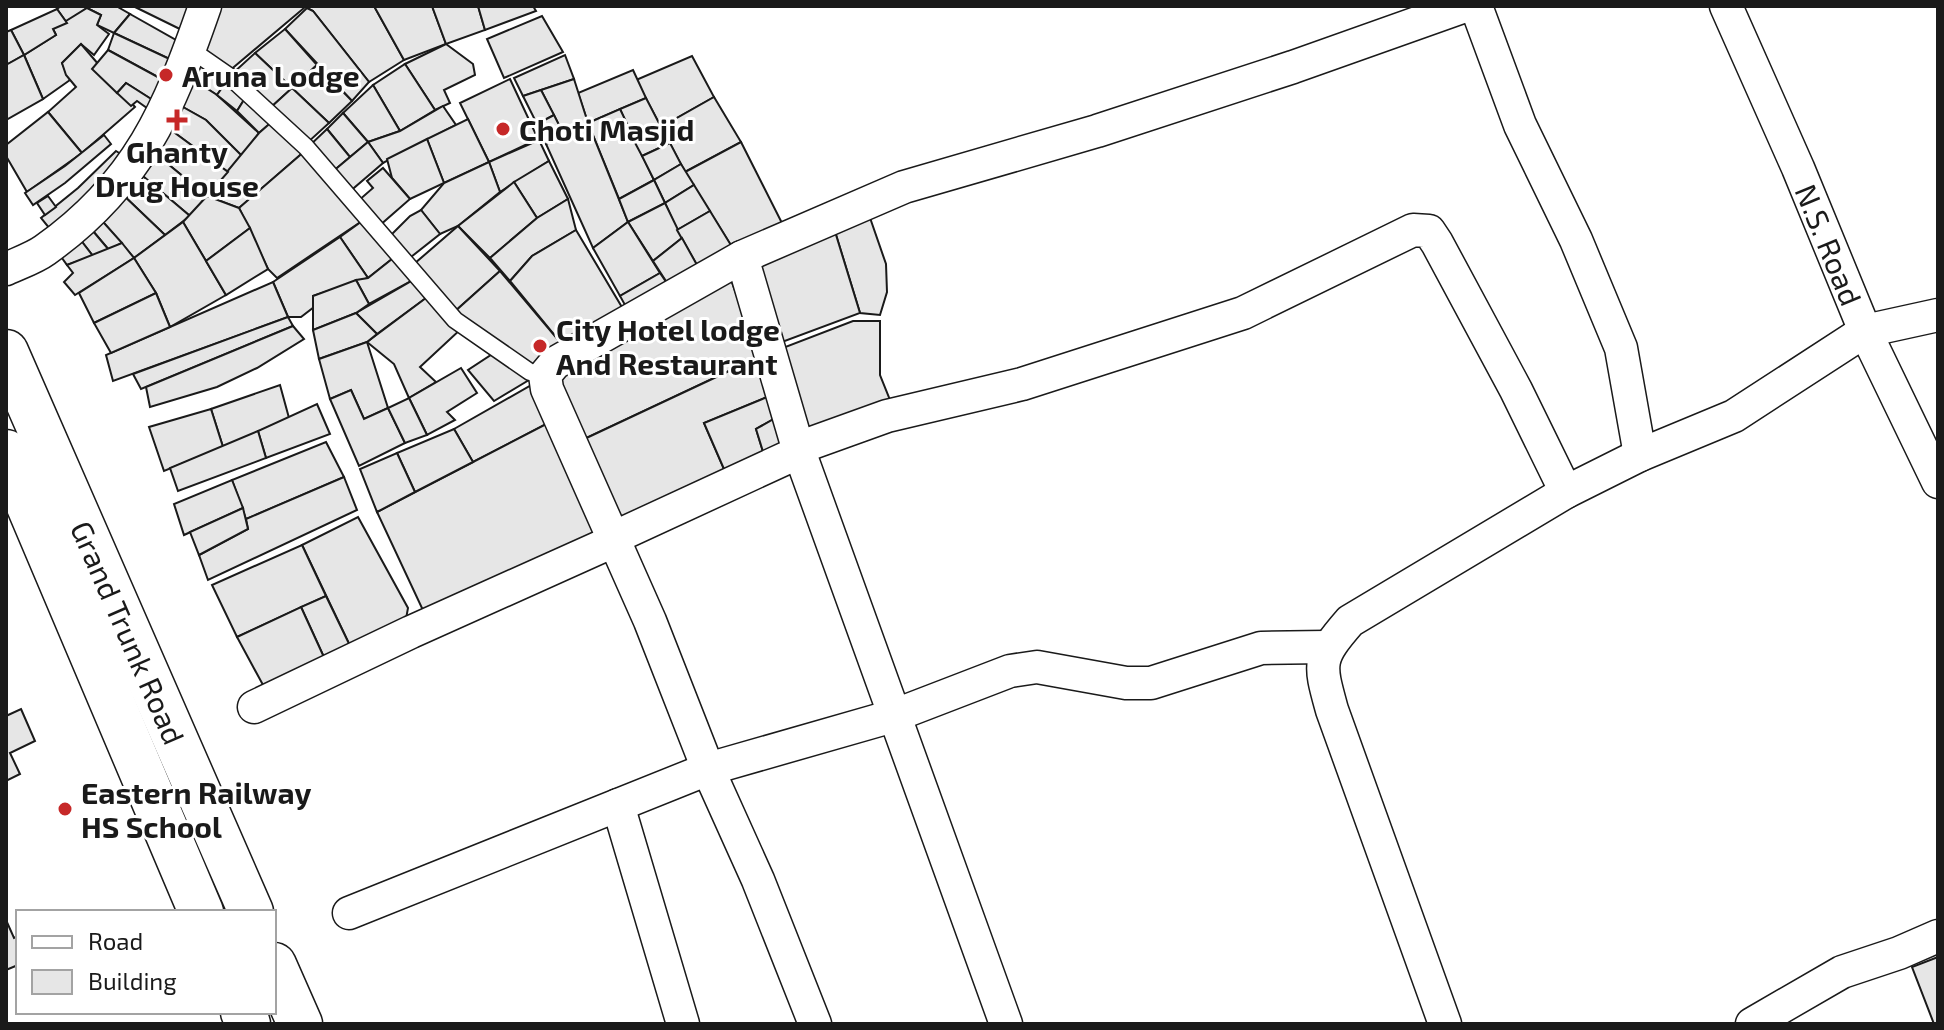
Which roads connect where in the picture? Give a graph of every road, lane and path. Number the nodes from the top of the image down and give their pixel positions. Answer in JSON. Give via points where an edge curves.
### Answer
{"nodes":[{"id":1,"x":205,"y":6,"type":"edge"},
{"id":2,"x":1465,"y":6,"type":"edge"},
{"id":3,"x":1476,"y":6,"type":"edge"},
{"id":4,"x":1726,"y":6,"type":"edge"},
{"id":5,"x":190,"y":49,"type":"junction"},
{"id":6,"x":742,"y":257,"type":"junction"},
{"id":7,"x":6,"y":269,"type":"edge"},
{"id":8,"x":1938,"y":315,"type":"edge"},
{"id":9,"x":1865,"y":331,"type":"junction"},
{"id":10,"x":6,"y":352,"type":"edge"},
{"id":11,"x":545,"y":375,"type":"junction"},
{"id":12,"x":798,"y":448,"type":"junction"},
{"id":13,"x":6,"y":452,"type":"edge"},
{"id":14,"x":1640,"y":455,"type":"junction"},
{"id":15,"x":1938,"y":482,"type":"edge"},
{"id":16,"x":1566,"y":492,"type":"junction"},
{"id":17,"x":613,"y":538,"type":"junction"},
{"id":18,"x":1327,"y":647,"type":"junction"},
{"id":19,"x":254,"y":707,"type":"dead end"},
{"id":20,"x":893,"y":716,"type":"junction"},
{"id":21,"x":708,"y":769,"type":"junction"},
{"id":22,"x":618,"y":805,"type":"junction"},
{"id":23,"x":200,"y":910,"type":"edge"},
{"id":24,"x":250,"y":910,"type":"edge"},
{"id":25,"x":349,"y":913,"type":"dead end"},
{"id":26,"x":1938,"y":936,"type":"edge"},
{"id":27,"x":276,"y":970,"type":"edge"},
{"id":28,"x":300,"y":1024,"type":"edge"},
{"id":29,"x":683,"y":1024,"type":"edge"},
{"id":30,"x":815,"y":1024,"type":"edge"},
{"id":31,"x":1006,"y":1024,"type":"edge"},
{"id":32,"x":1445,"y":1024,"type":"edge"},
{"id":33,"x":1752,"y":1024,"type":"edge"}],
"edges":[{"from":1,"to":5,"type":"street"},
{"from":2,"to":6,"type":"street","via":[[1097,131],[904,187]]},
{"from":3,"to":14,"type":"street","via":[[1520,125],[1621,348]]},
{"from":4,"to":9,"type":"street","name":"N.S. Road"},
{"from":5,"to":7,"type":"street","via":[[152,136],[122,181],[44,252]]},
{"from":5,"to":11,"type":"lane","via":[[229,76],[306,147],[455,320],[530,372]]},
{"from":6,"to":11,"type":"street","via":[[555,363]]},
{"from":6,"to":12,"type":"street"},
{"from":8,"to":9,"type":"street"},
{"from":9,"to":14,"type":"street","via":[[1734,416]]},
{"from":9,"to":15,"type":"street","name":"N.S. Road"},
{"from":10,"to":24,"type":"main road","name":"Grand Trunk Road"},
{"from":11,"to":17,"type":"street"},
{"from":12,"to":16,"type":"street","via":[[887,416],[1022,384],[1243,313],[1413,230],[1429,231]]},
{"from":12,"to":17,"type":"street","via":[[795,454]]},
{"from":12,"to":20,"type":"street"},
{"from":13,"to":23,"type":"main road"},
{"from":14,"to":16,"type":"street"},
{"from":16,"to":18,"type":"street","via":[[1350,621]]},
{"from":17,"to":19,"type":"street"},
{"from":17,"to":21,"type":"street"},
{"from":18,"to":20,"type":"street","via":[[1261,648],[1151,683],[1037,667],[1010,671]]},
{"from":18,"to":32,"type":"street","via":[[1322,673],[1332,710]]},
{"from":20,"to":21,"type":"street"},
{"from":20,"to":31,"type":"street"},
{"from":21,"to":22,"type":"street"},
{"from":21,"to":30,"type":"street"},
{"from":22,"to":25,"type":"street"},
{"from":22,"to":29,"type":"street"},
{"from":26,"to":33,"type":"street","via":[[1842,972]]},
{"from":27,"to":28,"type":"main road"}]}
